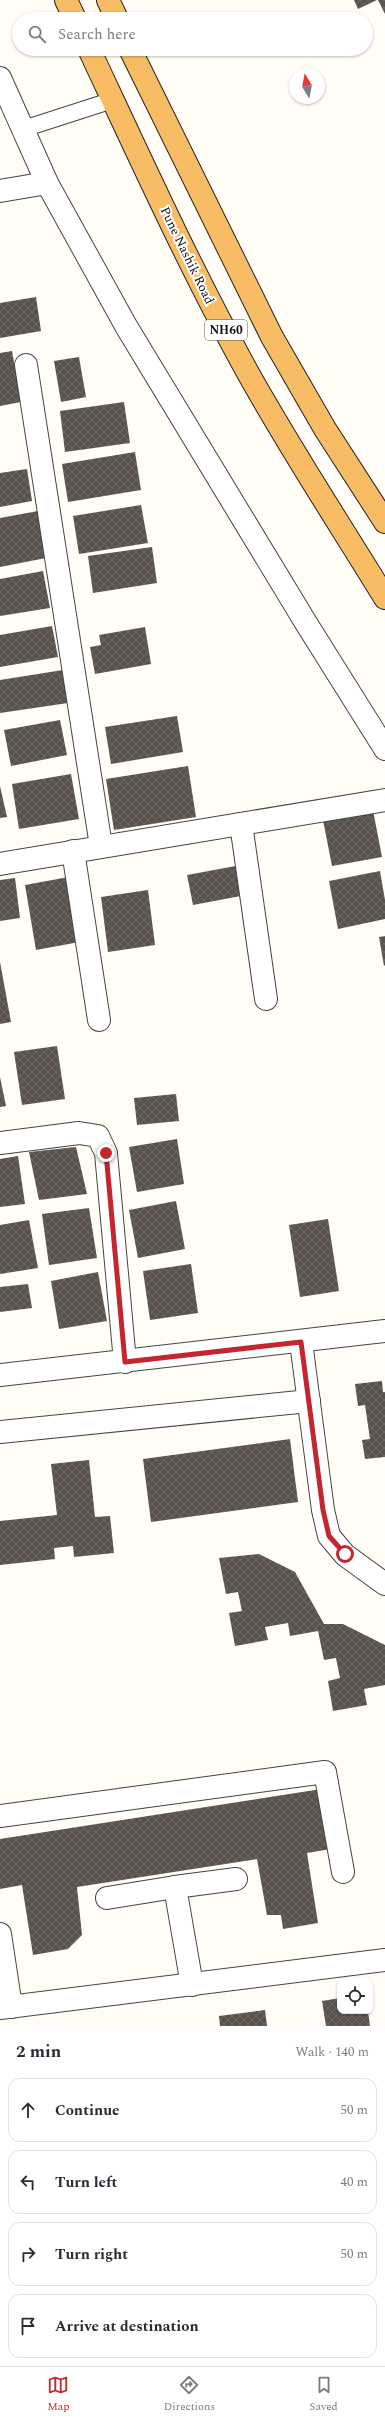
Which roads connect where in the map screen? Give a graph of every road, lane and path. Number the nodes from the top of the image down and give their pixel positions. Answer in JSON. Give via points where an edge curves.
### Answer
{"nodes":[{"id":1,"x":66,"y":0,"type":"edge"},
{"id":2,"x":108,"y":0,"type":"edge"},
{"id":3,"x":72,"y":12,"type":"edge"},
{"id":4,"x":114,"y":12,"type":"edge"},
{"id":5,"x":92,"y":56,"type":"edge"},
{"id":6,"x":133,"y":56,"type":"edge"},
{"id":7,"x":0,"y":78,"type":"edge"},
{"id":8,"x":113,"y":100,"type":"junction"},
{"id":9,"x":23,"y":129,"type":"junction"},
{"id":10,"x":47,"y":183,"type":"junction"},
{"id":11,"x":0,"y":192,"type":"edge"},
{"id":12,"x":26,"y":365,"type":"dead end"},
{"id":13,"x":385,"y":522,"type":"edge"},
{"id":14,"x":385,"y":598,"type":"edge"},
{"id":15,"x":385,"y":748,"type":"edge"},
{"id":16,"x":385,"y":800,"type":"edge"},
{"id":17,"x":241,"y":824,"type":"junction"},
{"id":18,"x":101,"y":846,"type":"junction"},
{"id":19,"x":73,"y":851,"type":"junction"},
{"id":20,"x":0,"y":864,"type":"edge"},
{"id":21,"x":266,"y":999,"type":"dead end"},
{"id":22,"x":99,"y":1020,"type":"dead end"},
{"id":23,"x":0,"y":1143,"type":"edge"},
{"id":24,"x":385,"y":1330,"type":"edge"},
{"id":25,"x":301,"y":1342,"type":"junction"},
{"id":26,"x":125,"y":1362,"type":"junction"},
{"id":27,"x":0,"y":1375,"type":"edge"},
{"id":28,"x":309,"y":1401,"type":"junction"},
{"id":29,"x":0,"y":1432,"type":"edge"},
{"id":30,"x":385,"y":1584,"type":"edge"},
{"id":31,"x":0,"y":1816,"type":"edge"},
{"id":32,"x":343,"y":1872,"type":"dead end"},
{"id":33,"x":236,"y":1879,"type":"dead end"},
{"id":34,"x":175,"y":1887,"type":"junction"},
{"id":35,"x":107,"y":1898,"type":"dead end"},
{"id":36,"x":0,"y":1934,"type":"edge"},
{"id":37,"x":385,"y":1960,"type":"edge"},
{"id":38,"x":192,"y":1985,"type":"junction"},
{"id":39,"x":6,"y":2008,"type":"edge"}],
"edges":[{"from":1,"to":3,"type":"highway"},
{"from":2,"to":4,"type":"highway"},
{"from":5,"to":8,"type":"highway","name":"Pune Nashik Road","number":"NH60"},
{"from":6,"to":13,"type":"highway","number":"NH60","via":[[272,337],[325,428]]},
{"from":7,"to":9,"type":"street"},
{"from":8,"to":9,"type":"lane"},
{"from":8,"to":14,"type":"highway","name":"Pune Nashik Road","number":"NH60","via":[[247,372]]},
{"from":9,"to":10,"type":"street"},
{"from":10,"to":11,"type":"street"},
{"from":10,"to":15,"type":"street","via":[[126,326]]},
{"from":12,"to":18,"type":"street"},
{"from":16,"to":17,"type":"street"},
{"from":17,"to":18,"type":"street"},
{"from":17,"to":21,"type":"street"},
{"from":18,"to":19,"type":"street"},
{"from":19,"to":20,"type":"street"},
{"from":19,"to":22,"type":"street"},
{"from":23,"to":26,"type":"street","via":[[79,1133],[98,1136],[106,1153]]},
{"from":24,"to":25,"type":"street"},
{"from":25,"to":26,"type":"street"},
{"from":25,"to":28,"type":"street"},
{"from":26,"to":27,"type":"street"},
{"from":28,"to":29,"type":"street"},
{"from":28,"to":30,"type":"street","via":[[323,1510],[329,1536],[345,1554]]},
{"from":31,"to":32,"type":"street","via":[[325,1772]]},
{"from":33,"to":34,"type":"street"},
{"from":34,"to":35,"type":"street"},
{"from":34,"to":38,"type":"street"},
{"from":36,"to":39,"type":"street"},
{"from":37,"to":38,"type":"street"},
{"from":38,"to":39,"type":"street"}]}
